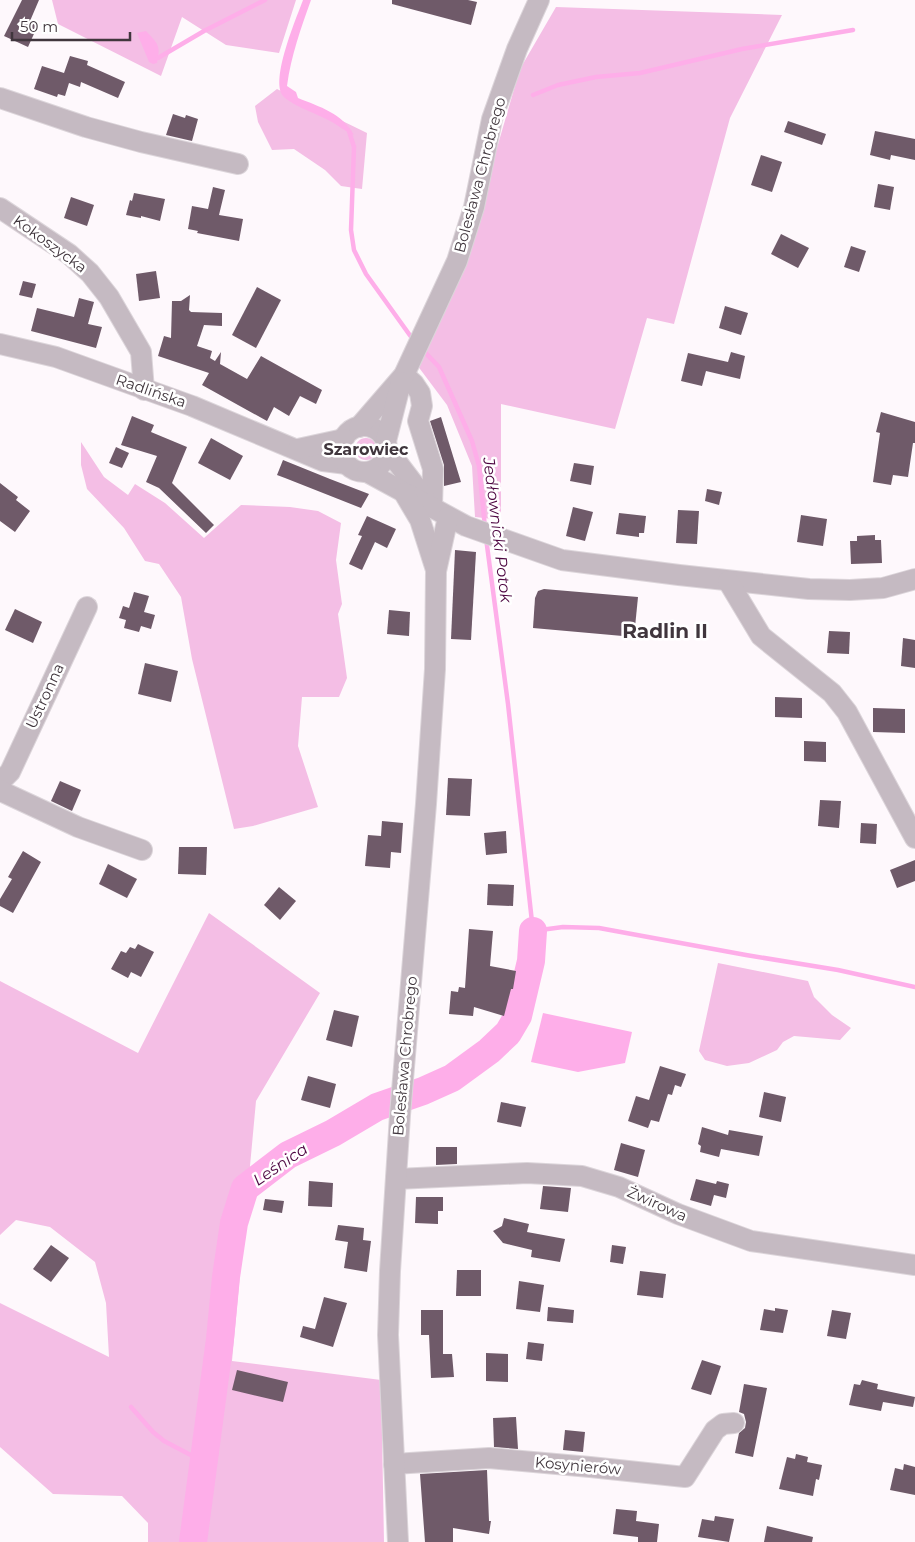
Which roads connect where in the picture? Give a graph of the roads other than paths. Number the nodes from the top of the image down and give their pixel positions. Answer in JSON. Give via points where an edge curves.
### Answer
{"nodes":[{"id":1,"x":539,"y":0,"type":"edge"},
{"id":2,"x":0,"y":98,"type":"edge"},
{"id":3,"x":238,"y":164,"type":"dead end"},
{"id":4,"x":0,"y":208,"type":"edge"},
{"id":5,"x":0,"y":344,"type":"edge"},
{"id":6,"x":408,"y":368,"type":"junction"},
{"id":7,"x":144,"y":390,"type":"junction"},
{"id":8,"x":352,"y":433,"type":"junction"},
{"id":9,"x":386,"y":445,"type":"junction"},
{"id":10,"x":298,"y":449,"type":"junction"},
{"id":11,"x":347,"y":464,"type":"junction"},
{"id":12,"x":367,"y":472,"type":"junction"},
{"id":13,"x":403,"y":492,"type":"junction"},
{"id":14,"x":449,"y":517,"type":"junction"},
{"id":15,"x":436,"y":571,"type":"junction"},
{"id":16,"x":915,"y":579,"type":"edge"},
{"id":17,"x":728,"y":581,"type":"junction"},
{"id":18,"x":87,"y":607,"type":"dead end"},
{"id":19,"x":0,"y":782,"type":"edge"},
{"id":20,"x":0,"y":790,"type":"edge"},
{"id":21,"x":915,"y":838,"type":"edge"},
{"id":22,"x":142,"y":850,"type":"dead end"},
{"id":23,"x":396,"y":1179,"type":"junction"},
{"id":24,"x":915,"y":1264,"type":"edge"},
{"id":25,"x":734,"y":1423,"type":"dead end"},
{"id":26,"x":394,"y":1464,"type":"junction"},
{"id":27,"x":398,"y":1542,"type":"edge"}],
"edges":[{"from":1,"to":6,"type":"street","name":"Bolesława Chrobrego","via":[[492,119],[474,207],[458,261]]},
{"from":2,"to":3,"type":"street","via":[[104,132]]},
{"from":4,"to":7,"type":"street","name":"Kokoszycka","via":[[69,254],[109,297],[141,352]]},
{"from":5,"to":7,"type":"street","name":"Radlińska","via":[[56,357]]},
{"from":6,"to":8,"type":"street","name":"Bolesława Chrobrego"},
{"from":6,"to":9,"type":"street","name":"Bolesława Chrobrego"},
{"from":6,"to":14,"type":"street","name":"Bolesława Chrobrego","via":[[420,393],[422,406],[418,421]]},
{"from":7,"to":10,"type":"street","name":"Radlińska"},
{"from":8,"to":9,"type":"street","via":[[372,428],[378,431]]},
{"from":8,"to":10,"type":"street"},
{"from":8,"to":11,"type":"street","via":[[342,452]]},
{"from":9,"to":12,"type":"street","via":[[383,462]]},
{"from":9,"to":14,"type":"street"},
{"from":10,"to":11,"type":"street","name":"Radlińska","via":[[323,461]]},
{"from":11,"to":12,"type":"street","via":[[352,469]]},
{"from":12,"to":13,"type":"street"},
{"from":13,"to":14,"type":"street"},
{"from":13,"to":15,"type":"street","name":"Bolesława Chrobrego","via":[[420,520]]},
{"from":14,"to":15,"type":"street","name":"Bolesława Chrobrego"},
{"from":14,"to":17,"type":"street","via":[[562,560]]},
{"from":15,"to":23,"type":"street","name":"Bolesława Chrobrego","via":[[436,669]]},
{"from":16,"to":17,"type":"street","via":[[883,588],[850,590]]},
{"from":17,"to":21,"type":"street","via":[[761,636],[832,693],[847,712]]},
{"from":18,"to":19,"type":"street","name":"Ustronna","via":[[10,772]]},
{"from":20,"to":22,"type":"street","via":[[78,828]]},
{"from":23,"to":24,"type":"street","name":"Żwirowa","via":[[527,1173],[582,1176],[619,1187],[678,1214],[751,1241]]},
{"from":23,"to":26,"type":"street","name":"Bolesława Chrobrego","via":[[388,1335]]},
{"from":25,"to":26,"type":"street","name":"Kosynierów","via":[[723,1424],[715,1430],[685,1477],[489,1458]]},
{"from":26,"to":27,"type":"street","name":"Bolesława Chrobrego"}]}
